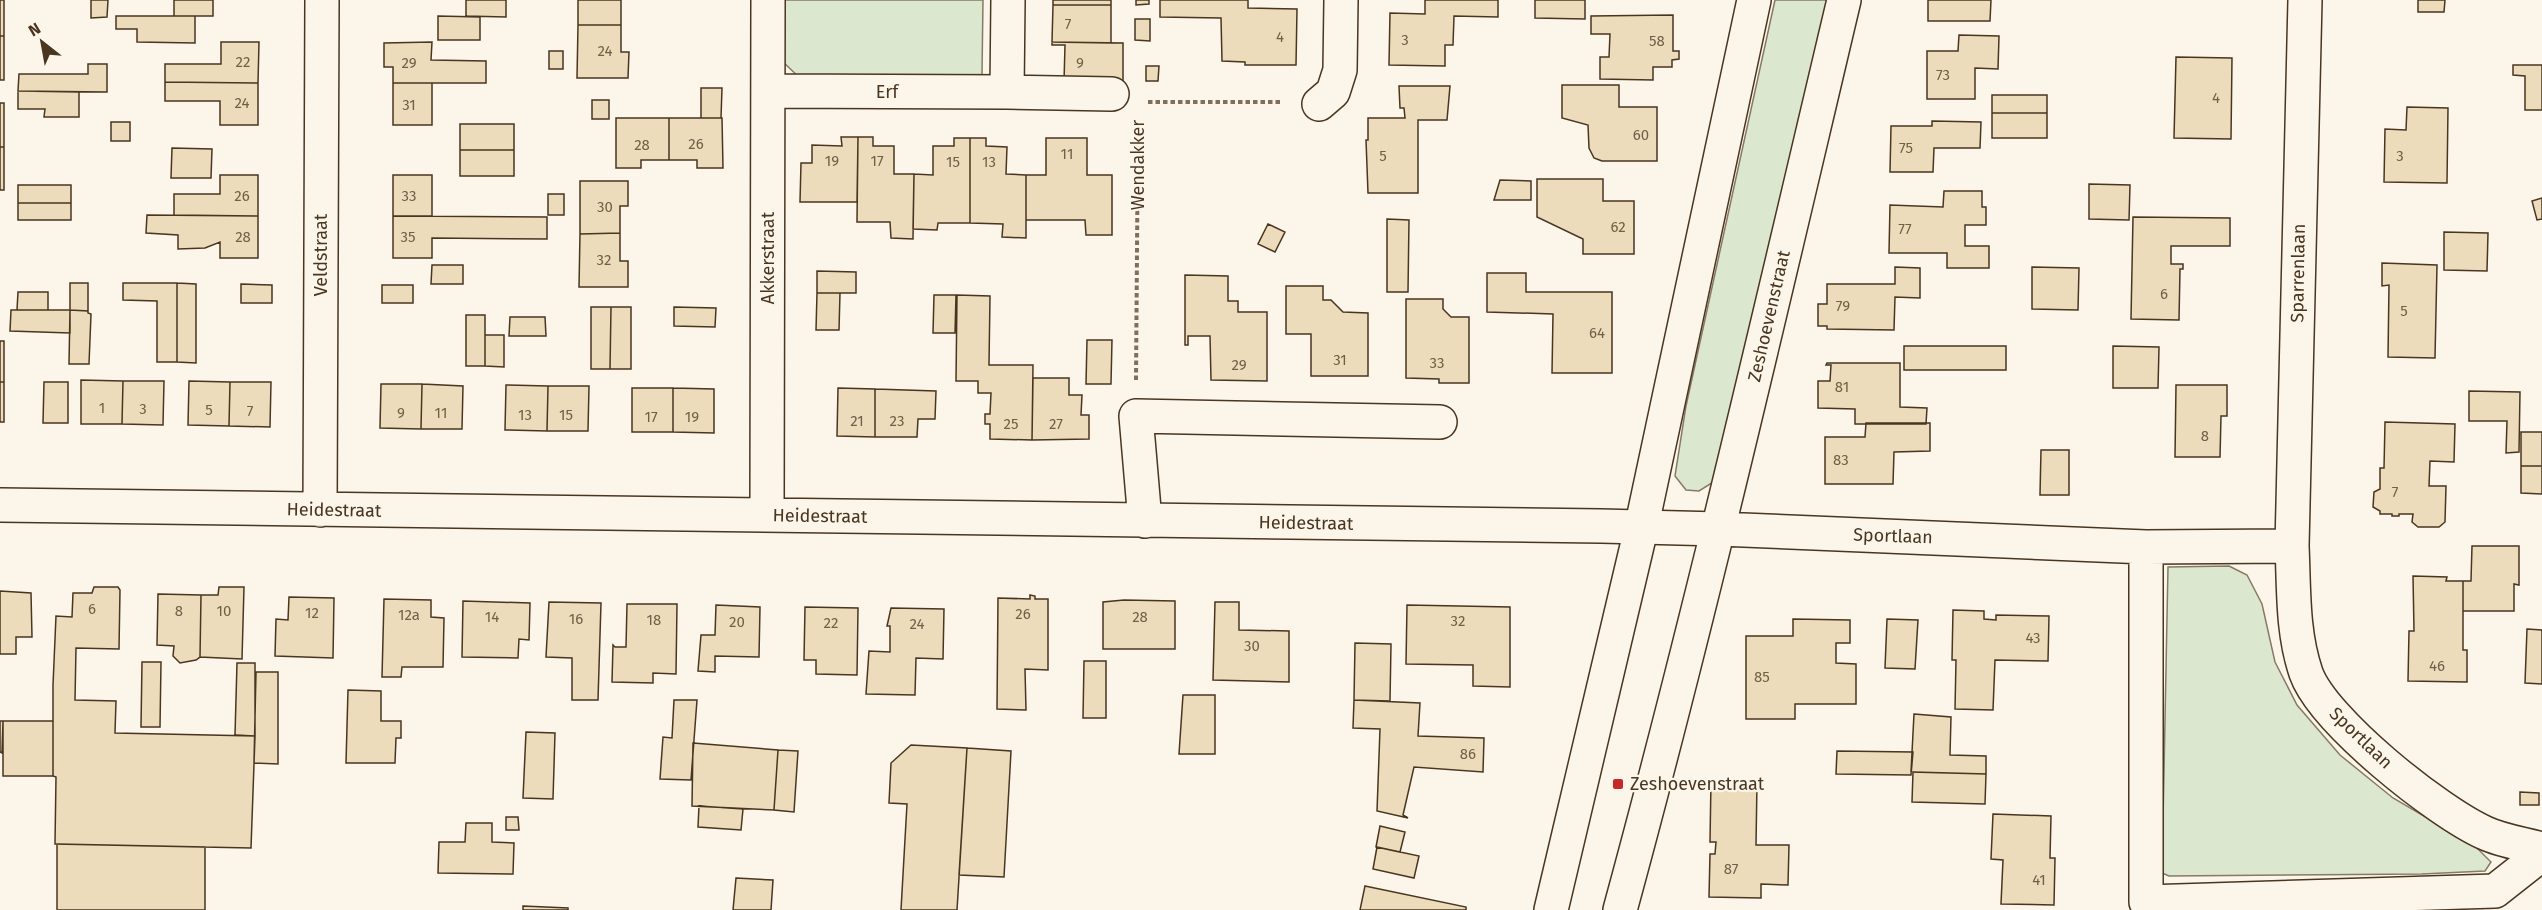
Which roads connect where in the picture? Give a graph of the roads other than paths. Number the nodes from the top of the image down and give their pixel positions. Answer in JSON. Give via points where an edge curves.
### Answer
{"nodes":[{"id":1,"x":322,"y":0,"type":"edge"},
{"id":2,"x":768,"y":0,"type":"edge"},
{"id":3,"x":1008,"y":0,"type":"edge"},
{"id":4,"x":1341,"y":0,"type":"edge"},
{"id":5,"x":1754,"y":0,"type":"edge"},
{"id":6,"x":1844,"y":0,"type":"edge"},
{"id":7,"x":2305,"y":0,"type":"edge"},
{"id":8,"x":768,"y":91,"type":"junction"},
{"id":9,"x":1007,"y":92,"type":"junction"},
{"id":10,"x":1125,"y":98,"type":"road end"},
{"id":11,"x":1319,"y":104,"type":"road end"},
{"id":12,"x":1440,"y":422,"type":"dead end"},
{"id":13,"x":0,"y":505,"type":"edge"},
{"id":14,"x":320,"y":510,"type":"junction"},
{"id":15,"x":767,"y":515,"type":"junction"},
{"id":16,"x":1145,"y":521,"type":"junction"},
{"id":17,"x":1641,"y":529,"type":"junction"},
{"id":18,"x":1719,"y":529,"type":"junction"},
{"id":19,"x":2292,"y":546,"type":"junction"},
{"id":20,"x":2146,"y":547,"type":"junction"},
{"id":21,"x":2542,"y":849,"type":"edge"},
{"id":22,"x":2542,"y":854,"type":"edge"},
{"id":23,"x":2146,"y":906,"type":"edge"},
{"id":24,"x":1551,"y":910,"type":"edge"},
{"id":25,"x":1620,"y":910,"type":"edge"}],
"edges":[{"from":1,"to":14,"type":"street","name":"Veldstraat"},
{"from":2,"to":8,"type":"street","name":"Akkerstraat"},
{"from":3,"to":9,"type":"street"},
{"from":4,"to":11,"type":"street","via":[[1340,70],[1333,92]]},
{"from":5,"to":17,"type":"street"},
{"from":6,"to":18,"type":"street","name":"Zeshoevenstraat"},
{"from":7,"to":19,"type":"street","name":"Sparrenlaan"},
{"from":8,"to":9,"type":"street","name":"Erf"},
{"from":8,"to":15,"type":"street","name":"Akkerstraat"},
{"from":9,"to":10,"type":"street","name":"Erf"},
{"from":12,"to":16,"type":"street","via":[[1136,417]]},
{"from":13,"to":14,"type":"street","name":"Heidestraat"},
{"from":14,"to":15,"type":"street","name":"Heidestraat"},
{"from":15,"to":16,"type":"street","name":"Heidestraat"},
{"from":16,"to":17,"type":"street","name":"Heidestraat"},
{"from":17,"to":18,"type":"street","name":"Sportlaan"},
{"from":17,"to":24,"type":"street"},
{"from":18,"to":20,"type":"street","name":"Sportlaan"},
{"from":18,"to":25,"type":"street","name":"Zeshoevenstraat"},
{"from":19,"to":20,"type":"street","name":"Sportlaan"},
{"from":19,"to":21,"type":"street","name":"Sportlaan","via":[[2295,632],[2307,676],[2337,720],[2419,792],[2485,833]]},
{"from":20,"to":23,"type":"street"},
{"from":22,"to":23,"type":"street","via":[[2495,891]]}]}
